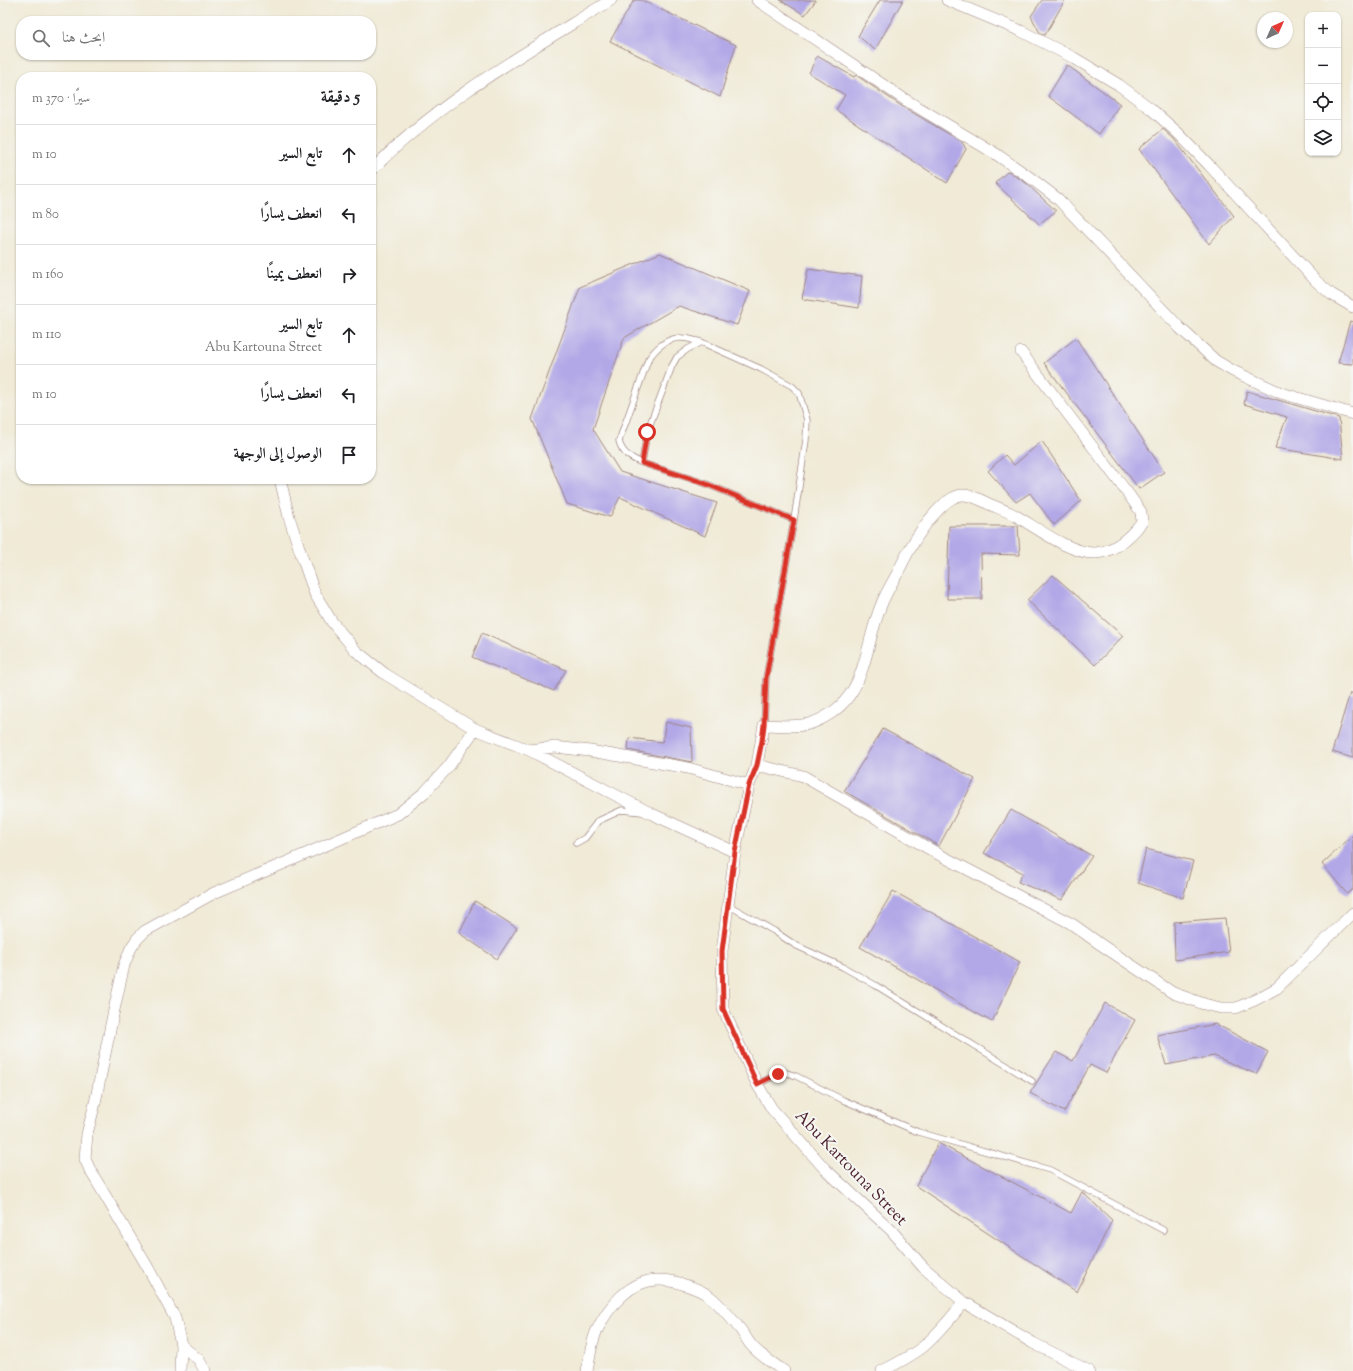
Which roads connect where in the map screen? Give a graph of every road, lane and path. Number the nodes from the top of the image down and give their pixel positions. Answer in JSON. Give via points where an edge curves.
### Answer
{"nodes":[{"id":1,"x":611,"y":0,"type":"edge"},
{"id":2,"x":757,"y":0,"type":"edge"},
{"id":3,"x":947,"y":0,"type":"edge"},
{"id":4,"x":376,"y":166,"type":"edge"},
{"id":5,"x":1353,"y":307,"type":"edge"},
{"id":6,"x":701,"y":342,"type":"junction"},
{"id":7,"x":1021,"y":352,"type":"dead end"},
{"id":8,"x":1353,"y":414,"type":"edge"},
{"id":9,"x":642,"y":463,"type":"junction"},
{"id":10,"x":281,"y":484,"type":"edge"},
{"id":11,"x":794,"y":520,"type":"junction"},
{"id":12,"x":764,"y":725,"type":"junction"},
{"id":13,"x":475,"y":729,"type":"junction"},
{"id":14,"x":529,"y":750,"type":"junction"},
{"id":15,"x":757,"y":765,"type":"junction"},
{"id":16,"x":749,"y":785,"type":"junction"},
{"id":17,"x":652,"y":814,"type":"junction"},
{"id":18,"x":576,"y":843,"type":"dead end"},
{"id":19,"x":735,"y":852,"type":"junction"},
{"id":20,"x":728,"y":905,"type":"junction"},
{"id":21,"x":1353,"y":913,"type":"edge"},
{"id":22,"x":1032,"y":1081,"type":"dead end"},
{"id":23,"x":757,"y":1084,"type":"junction"},
{"id":24,"x":1163,"y":1230,"type":"dead end"},
{"id":25,"x":964,"y":1302,"type":"junction"},
{"id":26,"x":181,"y":1345,"type":"junction"},
{"id":27,"x":180,"y":1371,"type":"edge"},
{"id":28,"x":206,"y":1371,"type":"edge"},
{"id":29,"x":588,"y":1371,"type":"edge"},
{"id":30,"x":784,"y":1371,"type":"edge"},
{"id":31,"x":882,"y":1371,"type":"edge"},
{"id":32,"x":1090,"y":1371,"type":"edge"}],
"edges":[{"from":1,"to":4,"type":"street","via":[[464,93],[407,137]]},
{"from":2,"to":8,"type":"street","via":[[904,100],[996,154],[1058,199],[1180,328],[1216,361],[1281,393]]},
{"from":3,"to":5,"type":"street","via":[[1021,31],[1068,55],[1126,90],[1178,133],[1316,281],[1331,294]]},
{"from":6,"to":9,"type":"lane","via":[[677,357],[672,366],[647,432]]},
{"from":6,"to":9,"type":"lane","via":[[682,338],[671,340],[660,345],[648,360],[619,441],[620,448],[626,455]]},
{"from":6,"to":11,"type":"lane","via":[[761,369],[792,386],[799,393],[808,420]]},
{"from":7,"to":12,"type":"street","via":[[1129,495],[1140,512],[1142,522],[1125,540],[1112,548],[1096,553],[1082,552],[1016,516],[973,497],[962,495],[950,500],[933,514],[914,540],[882,604],[857,685],[847,700],[832,712],[810,723]]},
{"from":9,"to":11,"type":"lane","via":[[704,483]]},
{"from":10,"to":13,"type":"street","via":[[289,517],[315,594],[332,622],[356,651],[385,674]]},
{"from":11,"to":12,"type":"lane","via":[[766,678]]},
{"from":12,"to":15,"type":"street","name":"Abu Kartouna Street"},
{"from":13,"to":14,"type":"street"},
{"from":13,"to":26,"type":"street","via":[[449,766],[425,792],[398,814],[214,893],[145,931],[131,948],[124,965],[114,1010],[87,1134],[85,1159],[175,1318]]},
{"from":14,"to":16,"type":"street","via":[[555,747],[590,751],[688,768]]},
{"from":14,"to":17,"type":"street"},
{"from":15,"to":16,"type":"street","name":"Abu Kartouna Street"},
{"from":15,"to":21,"type":"street","via":[[803,776],[940,855],[1072,924],[1173,993],[1204,1004],[1236,1008],[1277,988]]},
{"from":16,"to":19,"type":"street","name":"Abu Kartouna Street"},
{"from":17,"to":18,"type":"lane","via":[[622,810],[598,821],[585,838]]},
{"from":17,"to":19,"type":"street"},
{"from":19,"to":20,"type":"street","name":"Abu Kartouna Street"},
{"from":20,"to":22,"type":"lane","via":[[795,945],[875,985]]},
{"from":20,"to":23,"type":"street","name":"Abu Kartouna Street","via":[[722,951],[723,1009]]},
{"from":23,"to":24,"type":"lane","via":[[778,1074],[796,1076],[843,1100],[918,1132],[1050,1170]]},
{"from":23,"to":25,"type":"street","name":"Abu Kartouna Street","via":[[772,1109],[826,1169],[891,1230],[923,1267]]},
{"from":25,"to":31,"type":"street","via":[[924,1346],[898,1364]]},
{"from":25,"to":32,"type":"street","name":"Abu Kartouna Street","via":[[1033,1343]]},
{"from":26,"to":27,"type":"street"},
{"from":26,"to":28,"type":"street","via":[[199,1360]]},
{"from":29,"to":30,"type":"street","via":[[592,1345],[604,1317],[628,1291],[657,1280],[673,1281],[696,1288],[710,1296],[751,1345]]}]}
